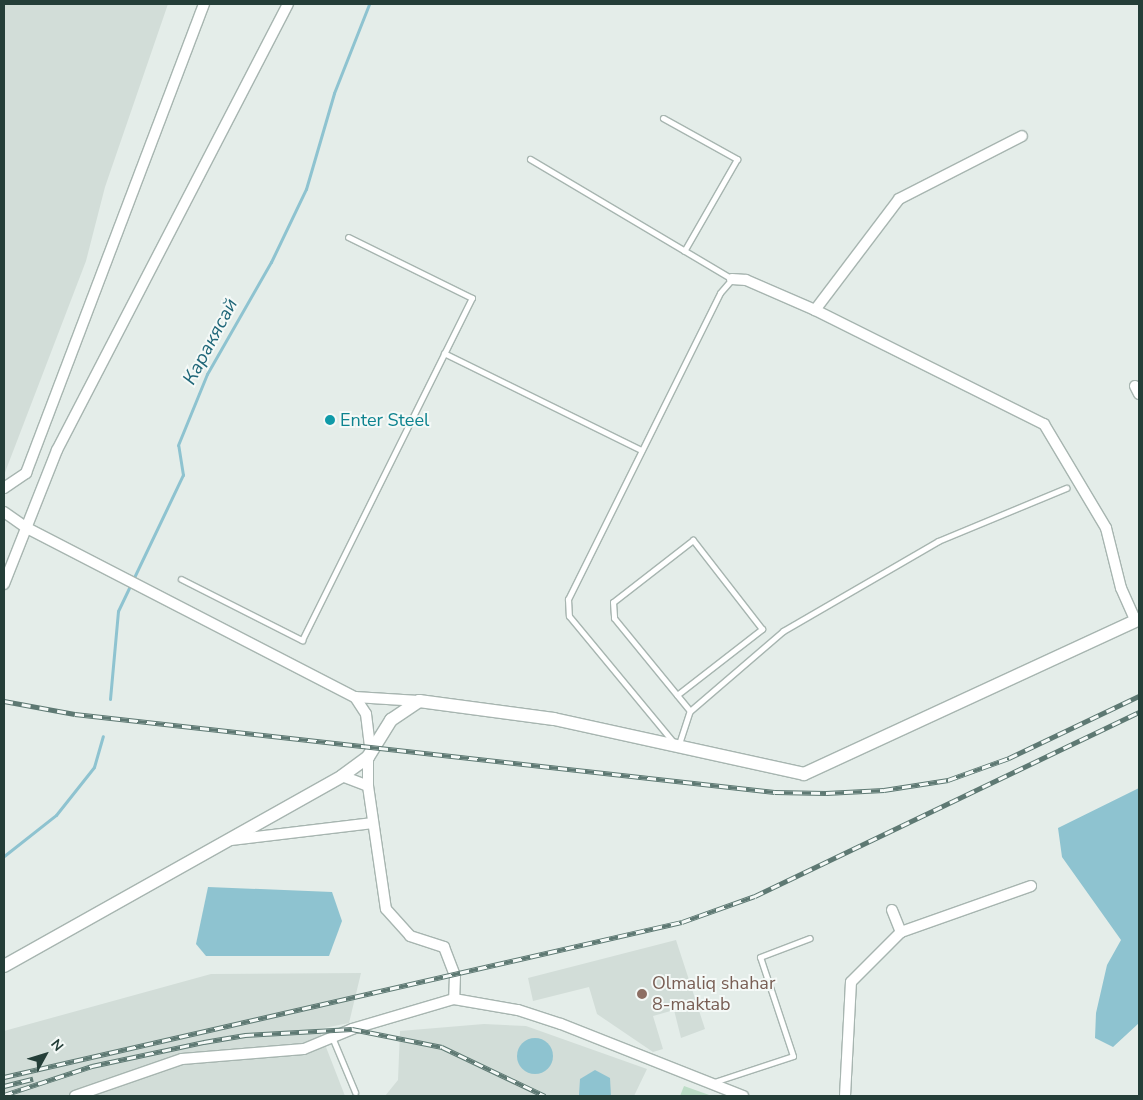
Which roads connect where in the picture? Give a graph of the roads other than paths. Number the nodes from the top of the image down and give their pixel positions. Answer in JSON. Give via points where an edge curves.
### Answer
{"nodes":[{"id":1,"x":204,"y":4,"type":"edge"},
{"id":2,"x":288,"y":4,"type":"edge"},
{"id":3,"x":663,"y":118,"type":"dead end"},
{"id":4,"x":1022,"y":136,"type":"dead end"},
{"id":5,"x":530,"y":159,"type":"dead end"},
{"id":6,"x":348,"y":237,"type":"dead end"},
{"id":7,"x":684,"y":251,"type":"junction"},
{"id":8,"x":732,"y":279,"type":"junction"},
{"id":9,"x":815,"y":310,"type":"junction"},
{"id":10,"x":444,"y":353,"type":"junction"},
{"id":11,"x":641,"y":450,"type":"junction"},
{"id":12,"x":4,"y":488,"type":"edge"},
{"id":13,"x":1066,"y":488,"type":"dead end"},
{"id":14,"x":4,"y":512,"type":"edge"},
{"id":15,"x":27,"y":528,"type":"junction"},
{"id":16,"x":181,"y":579,"type":"dead end"},
{"id":17,"x":4,"y":584,"type":"edge"},
{"id":18,"x":1138,"y":620,"type":"edge"},
{"id":19,"x":677,"y":695,"type":"junction"},
{"id":20,"x":355,"y":697,"type":"junction"},
{"id":21,"x":419,"y":701,"type":"junction"},
{"id":22,"x":690,"y":711,"type":"junction"},
{"id":23,"x":678,"y":747,"type":"junction"},
{"id":24,"x":369,"y":752,"type":"junction"},
{"id":25,"x":342,"y":776,"type":"junction"},
{"id":26,"x":368,"y":786,"type":"junction"},
{"id":27,"x":373,"y":823,"type":"junction"},
{"id":28,"x":228,"y":841,"type":"junction"},
{"id":29,"x":1031,"y":886,"type":"dead end"},
{"id":30,"x":892,"y":910,"type":"dead end"},
{"id":31,"x":901,"y":932,"type":"junction"},
{"id":32,"x":810,"y":938,"type":"dead end"},
{"id":33,"x":4,"y":966,"type":"edge"},
{"id":34,"x":454,"y":999,"type":"junction"},
{"id":35,"x":332,"y":1037,"type":"junction"},
{"id":36,"x":708,"y":1084,"type":"junction"},
{"id":37,"x":355,"y":1092,"type":"dead end"},
{"id":38,"x":75,"y":1096,"type":"edge"},
{"id":39,"x":743,"y":1096,"type":"edge"},
{"id":40,"x":845,"y":1096,"type":"edge"}],
"edges":[{"from":1,"to":12,"type":"street","via":[[26,473]]},
{"from":2,"to":15,"type":"street","via":[[58,450]]},
{"from":3,"to":7,"type":"lane","via":[[737,159]]},
{"from":4,"to":9,"type":"street","via":[[899,199]]},
{"from":5,"to":7,"type":"lane"},
{"from":6,"to":10,"type":"lane","via":[[472,298]]},
{"from":7,"to":8,"type":"lane"},
{"from":8,"to":9,"type":"street","via":[[746,280]]},
{"from":8,"to":11,"type":"lane","via":[[720,293]]},
{"from":9,"to":18,"type":"street","via":[[1044,424],[1106,528],[1121,588]]},
{"from":10,"to":11,"type":"lane"},
{"from":10,"to":16,"type":"lane","via":[[302,640]]},
{"from":11,"to":23,"type":"lane","via":[[568,599],[569,616]]},
{"from":13,"to":22,"type":"lane","via":[[938,541],[783,631]]},
{"from":14,"to":15,"type":"street"},
{"from":15,"to":17,"type":"street"},
{"from":15,"to":20,"type":"street"},
{"from":18,"to":23,"type":"street","via":[[804,774]]},
{"from":19,"to":19,"type":"lane","via":[[614,618],[613,602],[693,540],[762,629]]},
{"from":19,"to":22,"type":"lane"},
{"from":20,"to":21,"type":"street"},
{"from":20,"to":24,"type":"street","via":[[369,723]]},
{"from":21,"to":23,"type":"street","via":[[554,719]]},
{"from":21,"to":24,"type":"street","via":[[391,720]]},
{"from":22,"to":23,"type":"lane"},
{"from":24,"to":25,"type":"street"},
{"from":24,"to":26,"type":"street"},
{"from":25,"to":26,"type":"street"},
{"from":25,"to":28,"type":"street"},
{"from":26,"to":27,"type":"street"},
{"from":27,"to":28,"type":"street"},
{"from":27,"to":34,"type":"street","via":[[386,909],[410,936],[444,947],[455,975]]},
{"from":28,"to":33,"type":"street"},
{"from":29,"to":31,"type":"street"},
{"from":30,"to":31,"type":"street"},
{"from":31,"to":40,"type":"street","via":[[851,982]]},
{"from":32,"to":36,"type":"lane","via":[[760,957],[793,1056]]},
{"from":34,"to":35,"type":"street"},
{"from":34,"to":36,"type":"street","via":[[518,1010],[561,1024]]},
{"from":35,"to":37,"type":"lane"},
{"from":35,"to":38,"type":"street","via":[[304,1048],[182,1059]]},
{"from":36,"to":39,"type":"street"}]}
